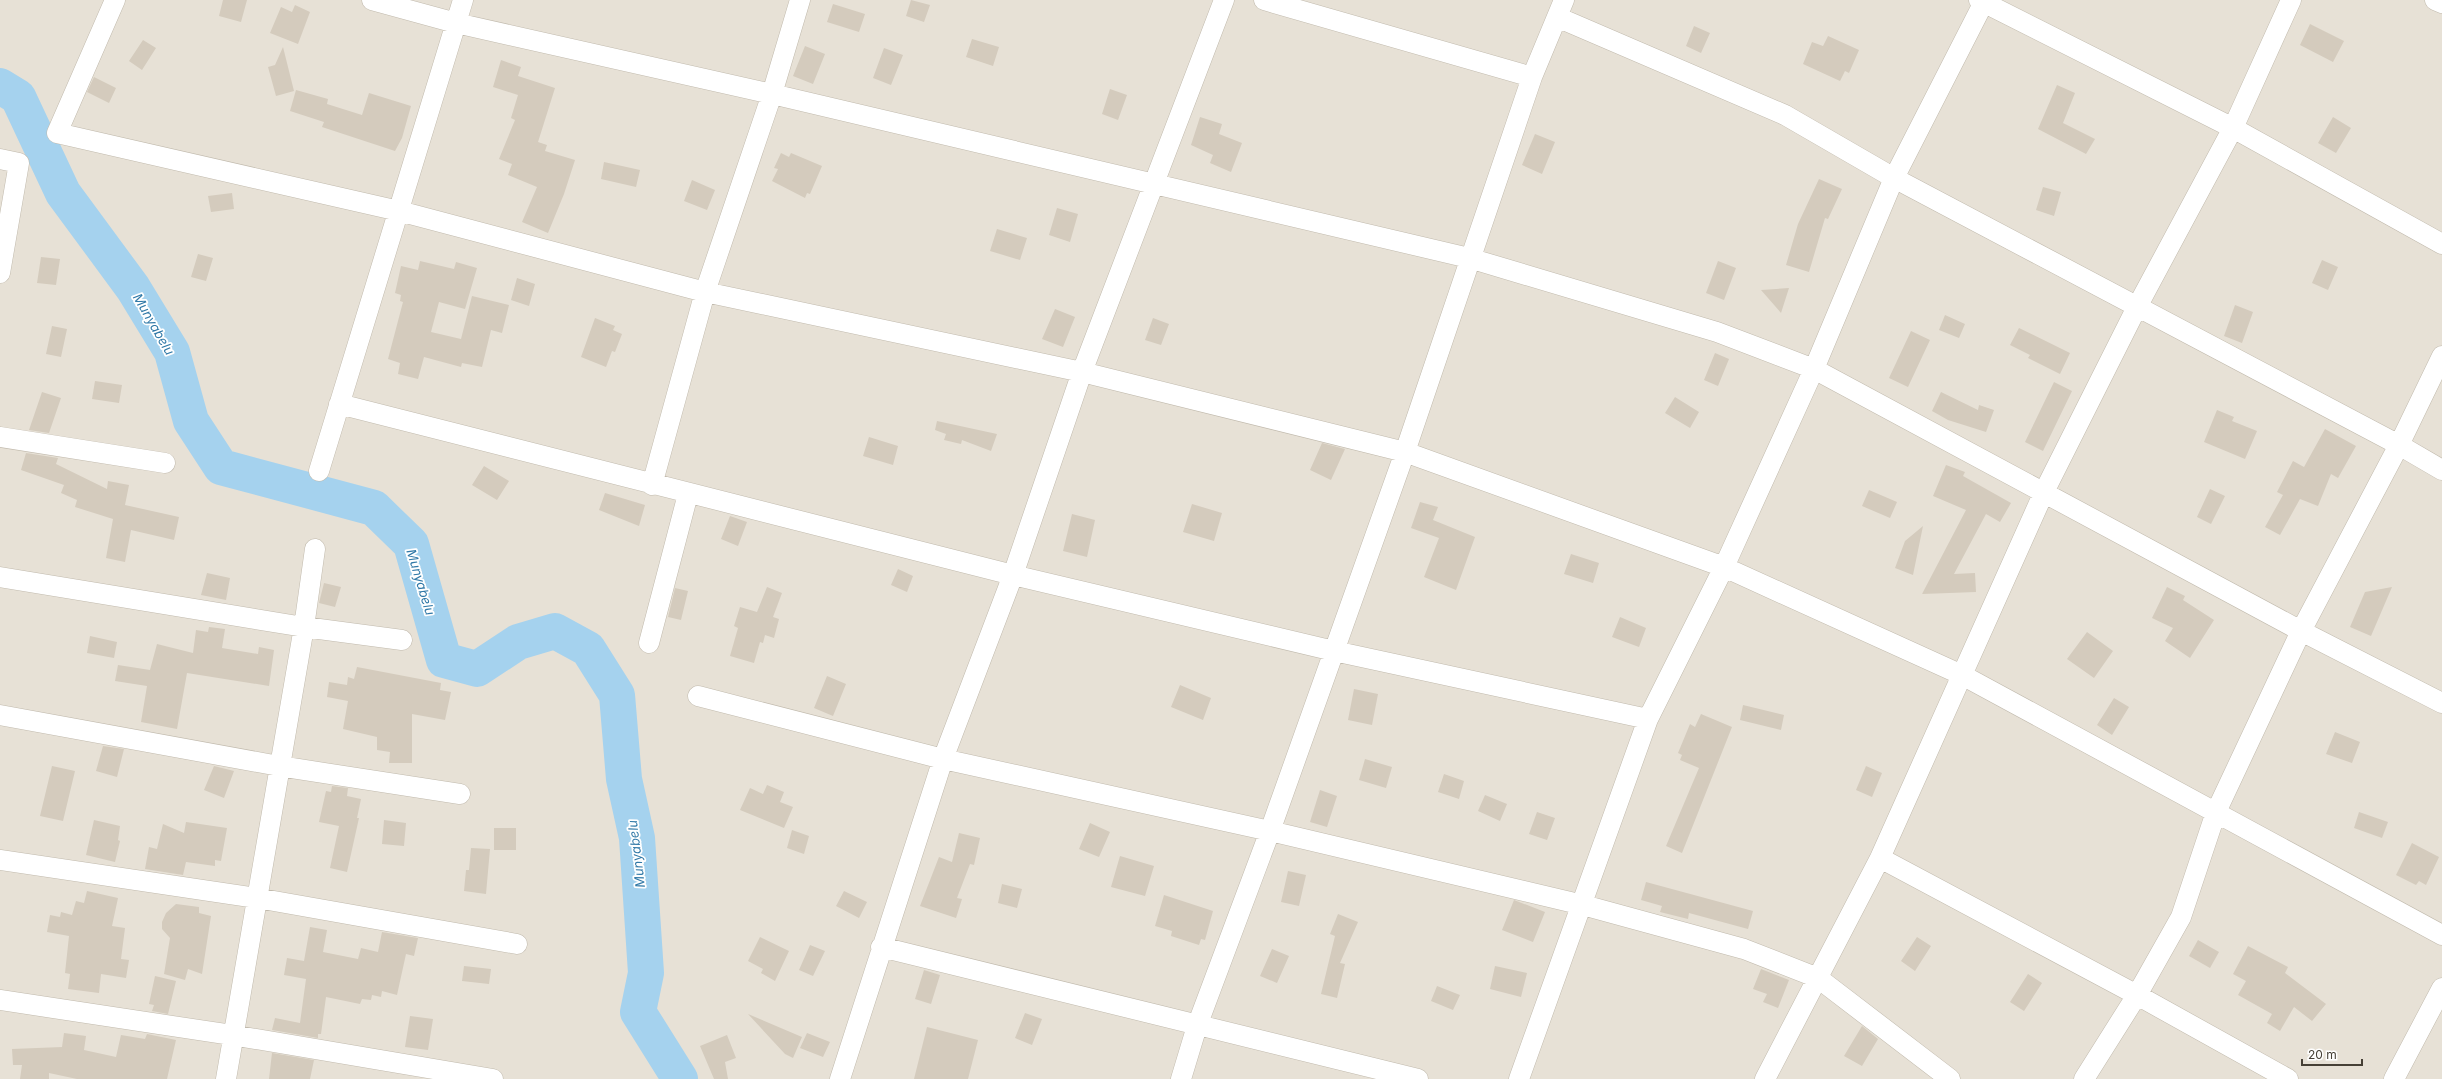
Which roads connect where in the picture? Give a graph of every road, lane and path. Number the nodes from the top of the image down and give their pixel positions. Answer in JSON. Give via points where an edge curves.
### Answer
{"nodes":[{"id":1,"x":114,"y":0,"type":"edge"},
{"id":2,"x":372,"y":0,"type":"edge"},
{"id":3,"x":463,"y":0,"type":"edge"},
{"id":4,"x":800,"y":0,"type":"edge"},
{"id":5,"x":1224,"y":0,"type":"edge"},
{"id":6,"x":1264,"y":0,"type":"edge"},
{"id":7,"x":2291,"y":0,"type":"edge"},
{"id":8,"x":2435,"y":0,"type":"edge"},
{"id":9,"x":1983,"y":1,"type":"edge"},
{"id":10,"x":2442,"y":4,"type":"edge"},
{"id":11,"x":1560,"y":8,"type":"edge"},
{"id":12,"x":456,"y":23,"type":"junction"},
{"id":13,"x":1532,"y":77,"type":"junction"},
{"id":14,"x":772,"y":94,"type":"junction"},
{"id":15,"x":2232,"y":128,"type":"junction"},
{"id":16,"x":0,"y":159,"type":"edge"},
{"id":17,"x":1894,"y":178,"type":"junction"},
{"id":18,"x":1155,"y":185,"type":"junction"},
{"id":19,"x":399,"y":211,"type":"junction"},
{"id":20,"x":2442,"y":244,"type":"edge"},
{"id":21,"x":1469,"y":258,"type":"junction"},
{"id":22,"x":0,"y":273,"type":"edge"},
{"id":23,"x":705,"y":292,"type":"junction"},
{"id":24,"x":2137,"y":307,"type":"junction"},
{"id":25,"x":2442,"y":356,"type":"edge"},
{"id":26,"x":1814,"y":369,"type":"junction"},
{"id":27,"x":1082,"y":372,"type":"junction"},
{"id":28,"x":339,"y":404,"type":"junction"},
{"id":29,"x":0,"y":436,"type":"edge"},
{"id":30,"x":2399,"y":445,"type":"junction"},
{"id":31,"x":1405,"y":452,"type":"junction"},
{"id":32,"x":165,"y":463,"type":"dead end"},
{"id":33,"x":2442,"y":470,"type":"edge"},
{"id":34,"x":319,"y":471,"type":"dead end"},
{"id":35,"x":652,"y":485,"type":"junction"},
{"id":36,"x":2044,"y":492,"type":"junction"},
{"id":37,"x":688,"y":494,"type":"junction"},
{"id":38,"x":315,"y":549,"type":"dead end"},
{"id":39,"x":1724,"y":567,"type":"junction"},
{"id":40,"x":1013,"y":575,"type":"junction"},
{"id":41,"x":0,"y":577,"type":"edge"},
{"id":42,"x":304,"y":627,"type":"junction"},
{"id":43,"x":2301,"y":631,"type":"junction"},
{"id":44,"x":402,"y":640,"type":"dead end"},
{"id":45,"x":649,"y":643,"type":"dead end"},
{"id":46,"x":1334,"y":652,"type":"junction"},
{"id":47,"x":1962,"y":675,"type":"junction"},
{"id":48,"x":698,"y":696,"type":"dead end"},
{"id":49,"x":2442,"y":703,"type":"edge"},
{"id":50,"x":0,"y":715,"type":"edge"},
{"id":51,"x":1648,"y":719,"type":"junction"},
{"id":52,"x":942,"y":759,"type":"junction"},
{"id":53,"x":279,"y":766,"type":"junction"},
{"id":54,"x":460,"y":794,"type":"dead end"},
{"id":55,"x":2216,"y":812,"type":"junction"},
{"id":56,"x":1270,"y":831,"type":"junction"},
{"id":57,"x":1880,"y":858,"type":"junction"},
{"id":58,"x":0,"y":860,"type":"edge"},
{"id":59,"x":257,"y":898,"type":"junction"},
{"id":60,"x":1583,"y":905,"type":"junction"},
{"id":61,"x":2442,"y":935,"type":"edge"},
{"id":62,"x":517,"y":944,"type":"dead end"},
{"id":63,"x":881,"y":947,"type":"junction"},
{"id":64,"x":1818,"y":978,"type":"junction"},
{"id":65,"x":2442,"y":988,"type":"edge"},
{"id":66,"x":2137,"y":995,"type":"junction"},
{"id":67,"x":0,"y":1000,"type":"edge"},
{"id":68,"x":1197,"y":1026,"type":"junction"},
{"id":69,"x":232,"y":1035,"type":"junction"},
{"id":70,"x":226,"y":1079,"type":"edge"},
{"id":71,"x":493,"y":1079,"type":"edge"},
{"id":72,"x":840,"y":1079,"type":"edge"},
{"id":73,"x":1181,"y":1079,"type":"edge"},
{"id":74,"x":1418,"y":1079,"type":"edge"},
{"id":75,"x":1519,"y":1079,"type":"edge"},
{"id":76,"x":1765,"y":1079,"type":"edge"},
{"id":77,"x":1950,"y":1079,"type":"edge"},
{"id":78,"x":2084,"y":1079,"type":"edge"},
{"id":79,"x":2288,"y":1079,"type":"edge"},
{"id":80,"x":2394,"y":1079,"type":"edge"}],
"edges":[{"from":1,"to":19,"type":"street","via":[[57,132]]},
{"from":2,"to":12,"type":"street"},
{"from":3,"to":12,"type":"street"},
{"from":4,"to":14,"type":"street"},
{"from":5,"to":18,"type":"street"},
{"from":6,"to":13,"type":"street"},
{"from":7,"to":15,"type":"street"},
{"from":8,"to":10,"type":"street"},
{"from":9,"to":15,"type":"street"},
{"from":9,"to":17,"type":"street"},
{"from":11,"to":13,"type":"street"},
{"from":11,"to":17,"type":"street","via":[[1785,115]]},
{"from":12,"to":14,"type":"street"},
{"from":12,"to":19,"type":"street"},
{"from":13,"to":21,"type":"street"},
{"from":14,"to":18,"type":"street"},
{"from":14,"to":23,"type":"street"},
{"from":15,"to":20,"type":"street"},
{"from":15,"to":24,"type":"street"},
{"from":16,"to":22,"type":"street","via":[[18,163]]},
{"from":17,"to":24,"type":"street"},
{"from":17,"to":26,"type":"street"},
{"from":18,"to":21,"type":"street"},
{"from":18,"to":27,"type":"street"},
{"from":19,"to":23,"type":"street"},
{"from":19,"to":28,"type":"street"},
{"from":21,"to":26,"type":"street","via":[[1717,332]]},
{"from":21,"to":31,"type":"street"},
{"from":23,"to":27,"type":"street"},
{"from":23,"to":35,"type":"street"},
{"from":24,"to":30,"type":"street"},
{"from":24,"to":36,"type":"street"},
{"from":25,"to":30,"type":"street"},
{"from":26,"to":36,"type":"street"},
{"from":26,"to":39,"type":"street"},
{"from":27,"to":31,"type":"street"},
{"from":27,"to":40,"type":"street"},
{"from":28,"to":34,"type":"street"},
{"from":28,"to":35,"type":"street"},
{"from":29,"to":32,"type":"street"},
{"from":30,"to":33,"type":"street"},
{"from":30,"to":43,"type":"street"},
{"from":31,"to":39,"type":"street"},
{"from":31,"to":46,"type":"street"},
{"from":35,"to":37,"type":"street"},
{"from":36,"to":43,"type":"street"},
{"from":36,"to":47,"type":"street"},
{"from":37,"to":40,"type":"street"},
{"from":37,"to":45,"type":"street"},
{"from":38,"to":42,"type":"street"},
{"from":39,"to":47,"type":"street"},
{"from":39,"to":51,"type":"street"},
{"from":40,"to":46,"type":"street"},
{"from":40,"to":52,"type":"street"},
{"from":41,"to":42,"type":"street"},
{"from":42,"to":44,"type":"street"},
{"from":42,"to":53,"type":"street"},
{"from":43,"to":49,"type":"street"},
{"from":43,"to":55,"type":"street"},
{"from":46,"to":51,"type":"street"},
{"from":46,"to":56,"type":"street"},
{"from":47,"to":55,"type":"street"},
{"from":47,"to":57,"type":"street"},
{"from":48,"to":52,"type":"street"},
{"from":50,"to":53,"type":"street"},
{"from":51,"to":60,"type":"street"},
{"from":52,"to":56,"type":"street"},
{"from":52,"to":63,"type":"street"},
{"from":53,"to":54,"type":"street"},
{"from":53,"to":59,"type":"street"},
{"from":55,"to":61,"type":"street"},
{"from":55,"to":66,"type":"street","via":[[2181,917]]},
{"from":56,"to":60,"type":"street"},
{"from":56,"to":68,"type":"street"},
{"from":57,"to":64,"type":"street"},
{"from":57,"to":66,"type":"street"},
{"from":58,"to":59,"type":"street"},
{"from":59,"to":62,"type":"street"},
{"from":59,"to":69,"type":"street"},
{"from":60,"to":64,"type":"street","via":[[1744,949]]},
{"from":60,"to":75,"type":"street"},
{"from":63,"to":68,"type":"street"},
{"from":63,"to":72,"type":"street"},
{"from":64,"to":76,"type":"street"},
{"from":64,"to":77,"type":"street"},
{"from":65,"to":80,"type":"street"},
{"from":66,"to":78,"type":"street"},
{"from":66,"to":79,"type":"street"},
{"from":67,"to":69,"type":"street"},
{"from":68,"to":73,"type":"street"},
{"from":68,"to":74,"type":"street"},
{"from":69,"to":70,"type":"street"},
{"from":69,"to":71,"type":"street"}]}
